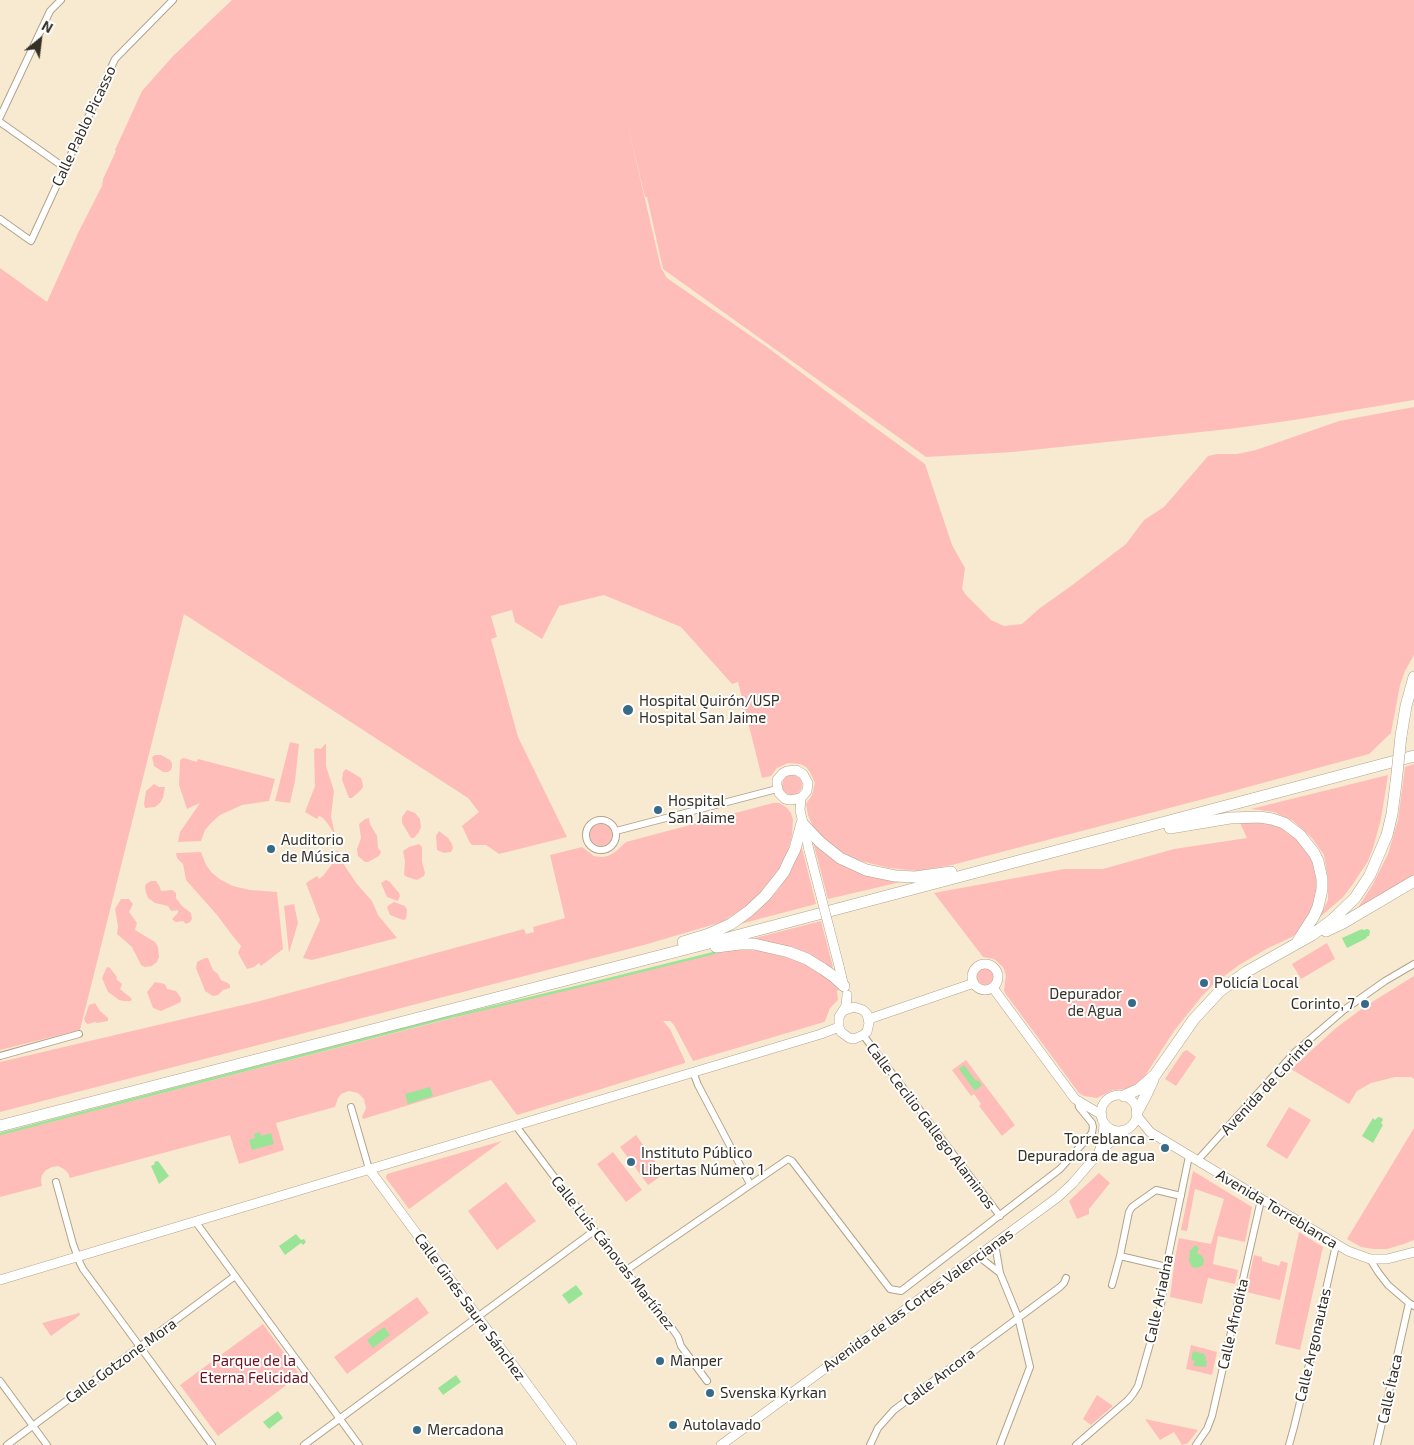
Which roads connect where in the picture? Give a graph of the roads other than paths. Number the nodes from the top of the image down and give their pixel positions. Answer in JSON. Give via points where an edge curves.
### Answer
{"nodes":[{"id":1,"x":61,"y":0,"type":"edge"},
{"id":2,"x":173,"y":0,"type":"edge"},
{"id":3,"x":0,"y":117,"type":"edge"},
{"id":4,"x":0,"y":122,"type":"edge"},
{"id":5,"x":64,"y":168,"type":"junction"},
{"id":6,"x":0,"y":218,"type":"edge"},
{"id":7,"x":1414,"y":677,"type":"edge"},
{"id":8,"x":1414,"y":756,"type":"edge"},
{"id":9,"x":777,"y":789,"type":"junction"},
{"id":10,"x":801,"y":798,"type":"junction"},
{"id":11,"x":790,"y":800,"type":"junction"},
{"id":12,"x":800,"y":810,"type":"junction"},
{"id":13,"x":802,"y":824,"type":"junction"},
{"id":14,"x":616,"y":831,"type":"junction"},
{"id":15,"x":1124,"y":833,"type":"junction"},
{"id":16,"x":1044,"y":854,"type":"junction"},
{"id":17,"x":1414,"y":881,"type":"edge"},
{"id":18,"x":1312,"y":935,"type":"junction"},
{"id":19,"x":1296,"y":944,"type":"junction"},
{"id":20,"x":1414,"y":964,"type":"edge"},
{"id":21,"x":974,"y":983,"type":"junction"},
{"id":22,"x":993,"y":988,"type":"junction"},
{"id":23,"x":845,"y":990,"type":"junction"},
{"id":24,"x":498,"y":997,"type":"junction"},
{"id":25,"x":849,"y":1008,"type":"junction"},
{"id":26,"x":869,"y":1019,"type":"junction"},
{"id":27,"x":838,"y":1027,"type":"junction"},
{"id":28,"x":79,"y":1034,"type":"dead end"},
{"id":29,"x":863,"y":1035,"type":"junction"},
{"id":30,"x":0,"y":1056,"type":"edge"},
{"id":31,"x":693,"y":1072,"type":"junction"},
{"id":32,"x":1155,"y":1075,"type":"junction"},
{"id":33,"x":1124,"y":1096,"type":"junction"},
{"id":34,"x":1082,"y":1103,"type":"junction"},
{"id":35,"x":1105,"y":1103,"type":"junction"},
{"id":36,"x":351,"y":1106,"type":"dead end"},
{"id":37,"x":1137,"y":1114,"type":"junction"},
{"id":38,"x":1103,"y":1119,"type":"junction"},
{"id":39,"x":0,"y":1126,"type":"edge"},
{"id":40,"x":516,"y":1126,"type":"junction"},
{"id":41,"x":1125,"y":1130,"type":"junction"},
{"id":42,"x":1149,"y":1131,"type":"junction"},
{"id":43,"x":1097,"y":1155,"type":"junction"},
{"id":44,"x":1193,"y":1158,"type":"junction"},
{"id":45,"x":369,"y":1169,"type":"junction"},
{"id":46,"x":56,"y":1182,"type":"dead end"},
{"id":47,"x":750,"y":1184,"type":"junction"},
{"id":48,"x":1181,"y":1196,"type":"junction"},
{"id":49,"x":1261,"y":1200,"type":"junction"},
{"id":50,"x":1000,"y":1216,"type":"junction"},
{"id":51,"x":195,"y":1221,"type":"junction"},
{"id":52,"x":594,"y":1231,"type":"junction"},
{"id":53,"x":995,"y":1244,"type":"junction"},
{"id":54,"x":1336,"y":1245,"type":"junction"},
{"id":55,"x":1414,"y":1252,"type":"edge"},
{"id":56,"x":978,"y":1256,"type":"junction"},
{"id":57,"x":1120,"y":1256,"type":"junction"},
{"id":58,"x":77,"y":1257,"type":"junction"},
{"id":59,"x":1370,"y":1259,"type":"junction"},
{"id":60,"x":1167,"y":1267,"type":"junction"},
{"id":61,"x":625,"y":1271,"type":"junction"},
{"id":62,"x":1000,"y":1273,"type":"junction"},
{"id":63,"x":235,"y":1276,"type":"junction"},
{"id":64,"x":1066,"y":1278,"type":"dead end"},
{"id":65,"x":0,"y":1280,"type":"edge"},
{"id":66,"x":1112,"y":1285,"type":"dead end"},
{"id":67,"x":1411,"y":1304,"type":"edge"},
{"id":68,"x":477,"y":1317,"type":"junction"},
{"id":69,"x":1018,"y":1317,"type":"junction"},
{"id":70,"x":140,"y":1347,"type":"junction"},
{"id":71,"x":0,"y":1381,"type":"edge"},
{"id":72,"x":707,"y":1381,"type":"dead end"},
{"id":73,"x":340,"y":1418,"type":"junction"},
{"id":74,"x":33,"y":1426,"type":"junction"},
{"id":75,"x":731,"y":1436,"type":"junction"},
{"id":76,"x":7,"y":1445,"type":"edge"},
{"id":77,"x":47,"y":1445,"type":"edge"},
{"id":78,"x":212,"y":1445,"type":"edge"},
{"id":79,"x":304,"y":1445,"type":"edge"},
{"id":80,"x":359,"y":1445,"type":"edge"},
{"id":81,"x":572,"y":1445,"type":"edge"},
{"id":82,"x":715,"y":1445,"type":"edge"},
{"id":83,"x":721,"y":1445,"type":"edge"},
{"id":84,"x":870,"y":1445,"type":"edge"},
{"id":85,"x":1000,"y":1445,"type":"edge"},
{"id":86,"x":1076,"y":1445,"type":"edge"},
{"id":87,"x":1196,"y":1445,"type":"edge"},
{"id":88,"x":1289,"y":1445,"type":"edge"},
{"id":89,"x":1377,"y":1445,"type":"edge"}],
"edges":[{"from":1,"to":3,"type":"street","via":[[50,11]]},
{"from":2,"to":5,"type":"street","name":"Calle Pablo Picasso","via":[[116,57]]},
{"from":4,"to":5,"type":"street"},
{"from":5,"to":6,"type":"street","name":"Calle Pablo Picasso","via":[[31,241]]},
{"from":7,"to":18,"type":"highway","bridge":true,"via":[[1406,706],[1387,835],[1370,875],[1354,898]]},
{"from":8,"to":15,"type":"highway"},
{"from":9,"to":10,"type":"street","via":[[777,780],[783,773],[791,770],[800,772],[808,782]]},
{"from":9,"to":11,"type":"street","via":[[782,797]]},
{"from":9,"to":14,"type":"street"},
{"from":10,"to":11,"type":"street"},
{"from":10,"to":12,"type":"street"},
{"from":11,"to":12,"type":"street"},
{"from":12,"to":13,"type":"street"},
{"from":13,"to":16,"type":"highway","via":[[840,858],[866,870],[895,876],[934,875],[1014,857]]},
{"from":13,"to":23,"type":"street","bridge":true},
{"from":13,"to":24,"type":"highway","via":[[784,872],[749,912],[731,924],[709,934]]},
{"from":14,"to":14,"type":"street","via":[[611,823],[598,820],[588,827],[588,843],[605,850],[614,843]]},
{"from":15,"to":16,"type":"highway"},
{"from":15,"to":19,"type":"highway","via":[[1230,818],[1272,819],[1284,823],[1308,844],[1318,861],[1322,879],[1318,907]]},
{"from":16,"to":24,"type":"highway"},
{"from":17,"to":18,"type":"highway","via":[[1330,930]]},
{"from":18,"to":19,"type":"highway"},
{"from":19,"to":32,"type":"highway","via":[[1220,991],[1194,1019]]},
{"from":20,"to":44,"type":"street","name":"Avenida de Corinto","via":[[1344,1010],[1295,1052]]},
{"from":21,"to":22,"type":"street","via":[[982,990]]},
{"from":21,"to":22,"type":"street","via":[[976,968],[988,964],[995,968],[998,976]]},
{"from":21,"to":26,"type":"street"},
{"from":22,"to":34,"type":"street"},
{"from":23,"to":24,"type":"highway","via":[[833,976],[807,959],[754,944],[740,944]]},
{"from":23,"to":25,"type":"street"},
{"from":24,"to":39,"type":"highway"},
{"from":25,"to":26,"type":"street","via":[[863,1010]]},
{"from":25,"to":27,"type":"street","via":[[839,1017]]},
{"from":26,"to":29,"type":"street","via":[[869,1028]]},
{"from":27,"to":29,"type":"street","via":[[849,1038]]},
{"from":27,"to":31,"type":"street"},
{"from":28,"to":30,"type":"street"},
{"from":29,"to":50,"type":"street","name":"Calle Cecilio Gallego Alaminos"},
{"from":31,"to":40,"type":"street"},
{"from":31,"to":47,"type":"street"},
{"from":32,"to":33,"type":"highway","via":[[1139,1089]]},
{"from":32,"to":37,"type":"highway"},
{"from":33,"to":35,"type":"street","via":[[1111,1097]]},
{"from":33,"to":37,"type":"street","via":[[1134,1104]]},
{"from":34,"to":35,"type":"street"},
{"from":34,"to":38,"type":"street"},
{"from":34,"to":50,"type":"street","via":[[1079,1107],[1093,1126],[1091,1136],[1060,1169]]},
{"from":35,"to":38,"type":"street"},
{"from":36,"to":45,"type":"street"},
{"from":37,"to":41,"type":"street","via":[[1134,1124]]},
{"from":37,"to":42,"type":"street"},
{"from":38,"to":41,"type":"street","via":[[1115,1130]]},
{"from":38,"to":43,"type":"street","name":"Avenida de las Cortes Valencianas","via":[[1104,1139]]},
{"from":40,"to":45,"type":"street"},
{"from":40,"to":52,"type":"street","name":"Calle Luis Cánovas Martínez"},
{"from":41,"to":42,"type":"street"},
{"from":41,"to":43,"type":"street","name":"Avenida de las Cortes Valencianas"},
{"from":42,"to":44,"type":"street","name":"Avenida Torreblanca"},
{"from":43,"to":53,"type":"street","name":"Avenida de las Cortes Valencianas","via":[[1058,1197]]},
{"from":44,"to":48,"type":"street","name":"Calle Ariadna"},
{"from":44,"to":49,"type":"street","name":"Avenida Torreblanca"},
{"from":45,"to":51,"type":"street"},
{"from":45,"to":68,"type":"street","name":"Calle Ginés Saura Sánchez"},
{"from":46,"to":58,"type":"street"},
{"from":47,"to":50,"type":"street","via":[[786,1160],[791,1160],[890,1289],[901,1291]]},
{"from":47,"to":61,"type":"street"},
{"from":48,"to":57,"type":"street","via":[[1156,1190],[1132,1207]]},
{"from":48,"to":60,"type":"street","name":"Calle Ariadna"},
{"from":49,"to":54,"type":"street","name":"Avenida Torreblanca"},
{"from":49,"to":87,"type":"street","name":"Calle Afrodita","via":[[1212,1416]]},
{"from":51,"to":58,"type":"street"},
{"from":51,"to":63,"type":"street"},
{"from":52,"to":61,"type":"street","name":"Calle Luis Cánovas Martínez"},
{"from":52,"to":68,"type":"street"},
{"from":53,"to":56,"type":"street","name":"Avenida de las Cortes Valencianas"},
{"from":53,"to":62,"type":"street"},
{"from":54,"to":59,"type":"street","name":"Avenida Torreblanca"},
{"from":54,"to":88,"type":"street","name":"Calle Argonautas"},
{"from":55,"to":59,"type":"street","name":"Avenida Torreblanca"},
{"from":56,"to":62,"type":"street"},
{"from":56,"to":75,"type":"street","name":"Avenida de las Cortes Valencianas"},
{"from":57,"to":60,"type":"street"},
{"from":57,"to":66,"type":"street"},
{"from":58,"to":65,"type":"street"},
{"from":58,"to":70,"type":"street"},
{"from":59,"to":67,"type":"street","via":[[1383,1279]]},
{"from":60,"to":86,"type":"street","name":"Calle Ariadna","via":[[1158,1318],[1136,1391]]},
{"from":61,"to":72,"type":"street","name":"Calle Luis Cánovas Martínez","via":[[669,1324]]},
{"from":62,"to":69,"type":"street"},
{"from":63,"to":70,"type":"street","name":"Calle Gotzone Mora"},
{"from":63,"to":73,"type":"street"},
{"from":64,"to":69,"type":"street","name":"Calle Ancora","via":[[1060,1287]]},
{"from":67,"to":89,"type":"street","name":"Calle Ítaca"},
{"from":68,"to":73,"type":"street"},
{"from":68,"to":81,"type":"street","name":"Calle Ginés Saura Sánchez"},
{"from":69,"to":84,"type":"street","name":"Calle Ancora","via":[[894,1410],[878,1428]]},
{"from":69,"to":85,"type":"street","via":[[1030,1367]]},
{"from":70,"to":74,"type":"street","name":"Calle Gotzone Mora"},
{"from":70,"to":78,"type":"street"},
{"from":71,"to":74,"type":"street"},
{"from":73,"to":79,"type":"street"},
{"from":73,"to":80,"type":"street"},
{"from":74,"to":76,"type":"street","name":"Calle Gotzone Mora"},
{"from":74,"to":77,"type":"street"},
{"from":75,"to":82,"type":"street","name":"Avenida de las Cortes Valencianas"},
{"from":75,"to":83,"type":"street","name":"Avenida de las Cortes Valencianas"}]}
